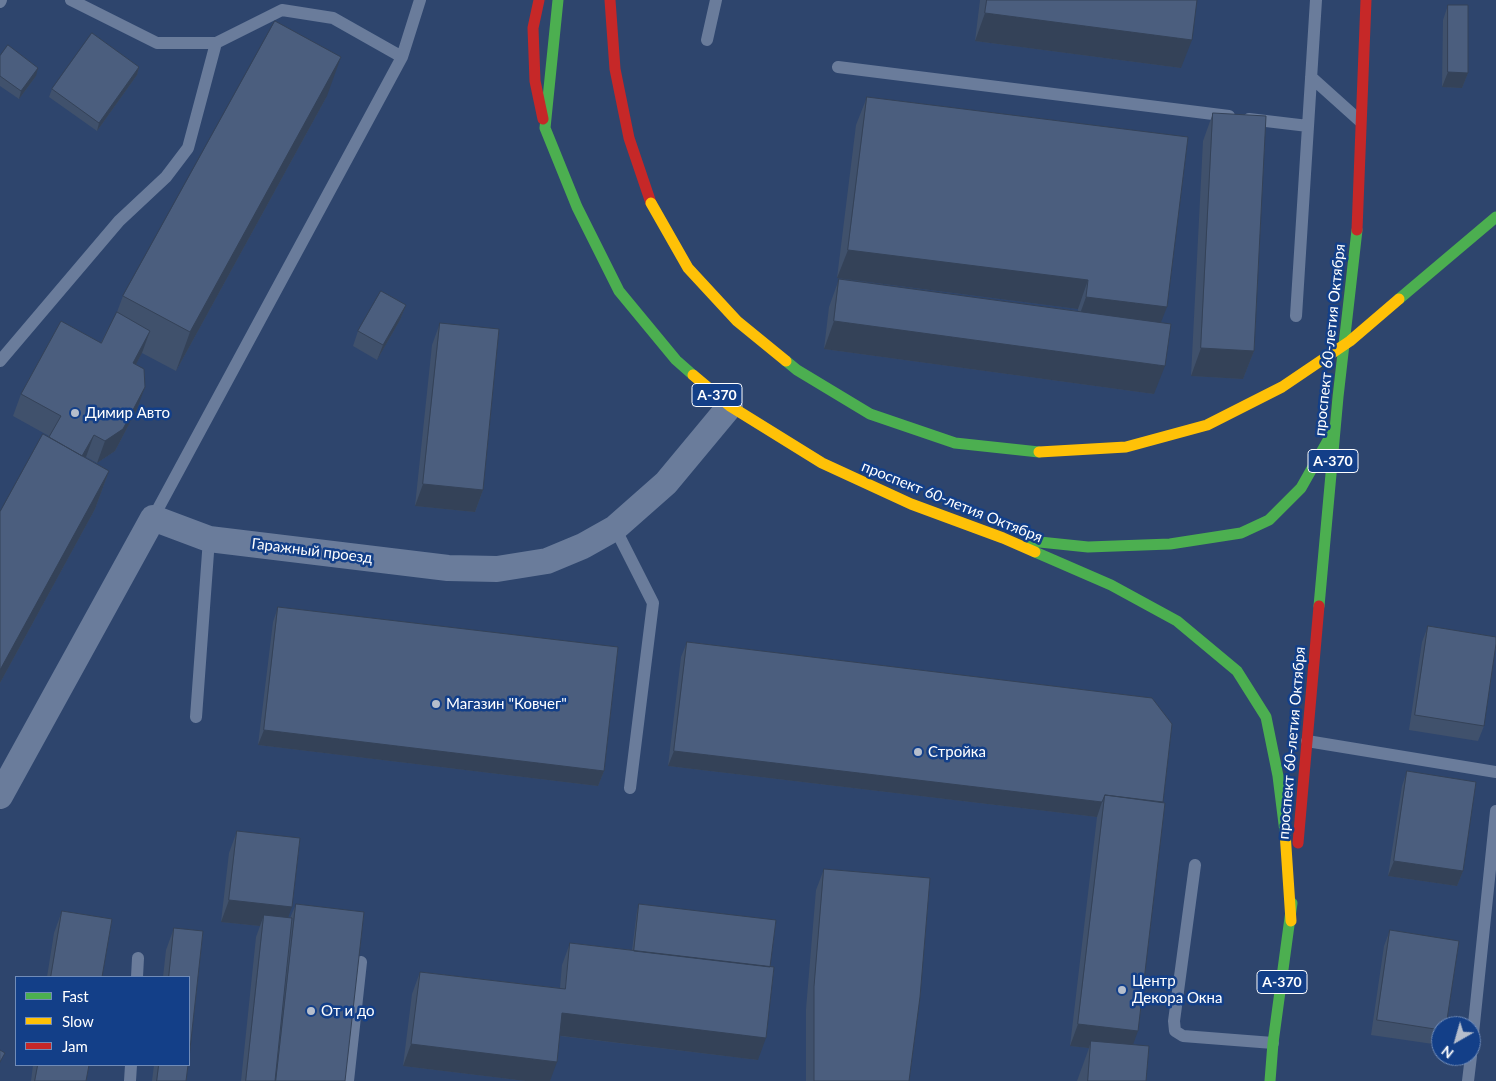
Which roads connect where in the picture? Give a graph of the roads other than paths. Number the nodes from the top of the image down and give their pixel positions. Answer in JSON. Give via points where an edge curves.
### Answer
{"nodes":[{"id":1,"x":71,"y":0,"type":"edge"},
{"id":2,"x":420,"y":0,"type":"edge"},
{"id":3,"x":539,"y":0,"type":"edge"},
{"id":4,"x":558,"y":0,"type":"edge"},
{"id":5,"x":610,"y":0,"type":"edge"},
{"id":6,"x":716,"y":0,"type":"edge"},
{"id":7,"x":1316,"y":0,"type":"edge"},
{"id":8,"x":1366,"y":0,"type":"edge"},
{"id":9,"x":707,"y":40,"type":"dead end"},
{"id":10,"x":216,"y":43,"type":"junction"},
{"id":11,"x":402,"y":57,"type":"junction"},
{"id":12,"x":838,"y":67,"type":"dead end"},
{"id":13,"x":1311,"y":77,"type":"junction"},
{"id":14,"x":1362,"y":123,"type":"junction"},
{"id":15,"x":1308,"y":126,"type":"junction"},
{"id":16,"x":545,"y":128,"type":"junction"},
{"id":17,"x":1496,"y":217,"type":"edge"},
{"id":18,"x":1296,"y":316,"type":"dead end"},
{"id":19,"x":0,"y":361,"type":"edge"},
{"id":20,"x":1338,"y":396,"type":"junction"},
{"id":21,"x":730,"y":406,"type":"junction"},
{"id":22,"x":153,"y":518,"type":"junction"},
{"id":23,"x":615,"y":528,"type":"junction"},
{"id":24,"x":1004,"y":538,"type":"junction"},
{"id":25,"x":209,"y":539,"type":"junction"},
{"id":26,"x":196,"y":717,"type":"dead end"},
{"id":27,"x":1307,"y":741,"type":"junction"},
{"id":28,"x":1496,"y":772,"type":"edge"},
{"id":29,"x":630,"y":788,"type":"dead end"},
{"id":30,"x":0,"y":796,"type":"edge"},
{"id":31,"x":1496,"y":811,"type":"edge"},
{"id":32,"x":1195,"y":865,"type":"dead end"},
{"id":33,"x":1291,"y":921,"type":"junction"},
{"id":34,"x":138,"y":958,"type":"dead end"},
{"id":35,"x":361,"y":962,"type":"edge"},
{"id":36,"x":137,"y":976,"type":"edge"},
{"id":37,"x":1475,"y":1016,"type":"edge"},
{"id":38,"x":1273,"y":1042,"type":"junction"},
{"id":39,"x":131,"y":1066,"type":"edge"},
{"id":40,"x":1470,"y":1066,"type":"edge"},
{"id":41,"x":130,"y":1081,"type":"edge"},
{"id":42,"x":348,"y":1081,"type":"edge"},
{"id":43,"x":1270,"y":1081,"type":"edge"},
{"id":44,"x":1468,"y":1081,"type":"edge"}],
"edges":[{"from":1,"to":10,"type":"lane","via":[[157,43]]},
{"from":2,"to":11,"type":"lane"},
{"from":3,"to":16,"type":"main road","via":[[533,28],[535,81]]},
{"from":4,"to":16,"type":"main road","name":"проспект 60-летия Октября","number":"А-370"},
{"from":5,"to":17,"type":"main road","bridge":true,"via":[[615,69],[630,138],[651,203],[688,268],[737,321],[797,370],[870,414],[955,443],[1042,452],[1126,447],[1207,425],[1282,387],[1350,341]]},
{"from":6,"to":9,"type":"lane"},
{"from":7,"to":13,"type":"lane"},
{"from":8,"to":14,"type":"main road","name":"проспект 60-летия Октября","number":"А-370"},
{"from":10,"to":11,"type":"lane","via":[[282,10],[333,18]]},
{"from":10,"to":19,"type":"lane","via":[[188,148],[166,177],[119,221]]},
{"from":11,"to":22,"type":"lane"},
{"from":12,"to":15,"type":"lane"},
{"from":13,"to":14,"type":"lane"},
{"from":13,"to":15,"type":"lane"},
{"from":14,"to":20,"type":"main road","name":"проспект 60-летия Октября","number":"А-370","via":[[1358,219]]},
{"from":15,"to":18,"type":"lane"},
{"from":16,"to":21,"type":"main road","name":"проспект 60-летия Октября","number":"А-370","via":[[577,207],[619,291],[676,360]]},
{"from":20,"to":24,"type":"main road","number":"А-370","via":[[1332,432],[1301,488],[1269,520],[1241,533],[1170,544],[1088,546]]},
{"from":20,"to":27,"type":"main road","name":"проспект 60-летия Октября","number":"А-370"},
{"from":21,"to":23,"type":"street","name":"Гаражный проезд","via":[[666,483]]},
{"from":21,"to":24,"type":"main road","name":"проспект 60-летия Октября","number":"А-370","via":[[822,463],[911,504]]},
{"from":22,"to":25,"type":"street","name":"Гаражный проезд"},
{"from":22,"to":30,"type":"street"},
{"from":23,"to":25,"type":"street","name":"Гаражный проезд","via":[[583,546],[547,560],[497,569],[448,568]]},
{"from":23,"to":29,"type":"lane","via":[[653,603]]},
{"from":24,"to":33,"type":"main road","name":"проспект 60-летия Октября","number":"А-370","via":[[1111,585],[1177,621],[1237,671],[1266,717],[1287,845]]},
{"from":25,"to":26,"type":"lane"},
{"from":27,"to":28,"type":"lane"},
{"from":27,"to":33,"type":"main road","name":"проспект 60-летия Октября","number":"А-370"},
{"from":31,"to":37,"type":"lane"},
{"from":32,"to":38,"type":"lane","via":[[1175,1030],[1183,1036]]},
{"from":33,"to":38,"type":"main road","name":"проспект 60-летия Октября","number":"А-370"},
{"from":34,"to":36,"type":"lane"},
{"from":35,"to":42,"type":"lane"},
{"from":38,"to":43,"type":"main road","name":"проспект 60-летия Октября","number":"А-370"},
{"from":39,"to":41,"type":"lane"},
{"from":40,"to":44,"type":"lane"}]}
